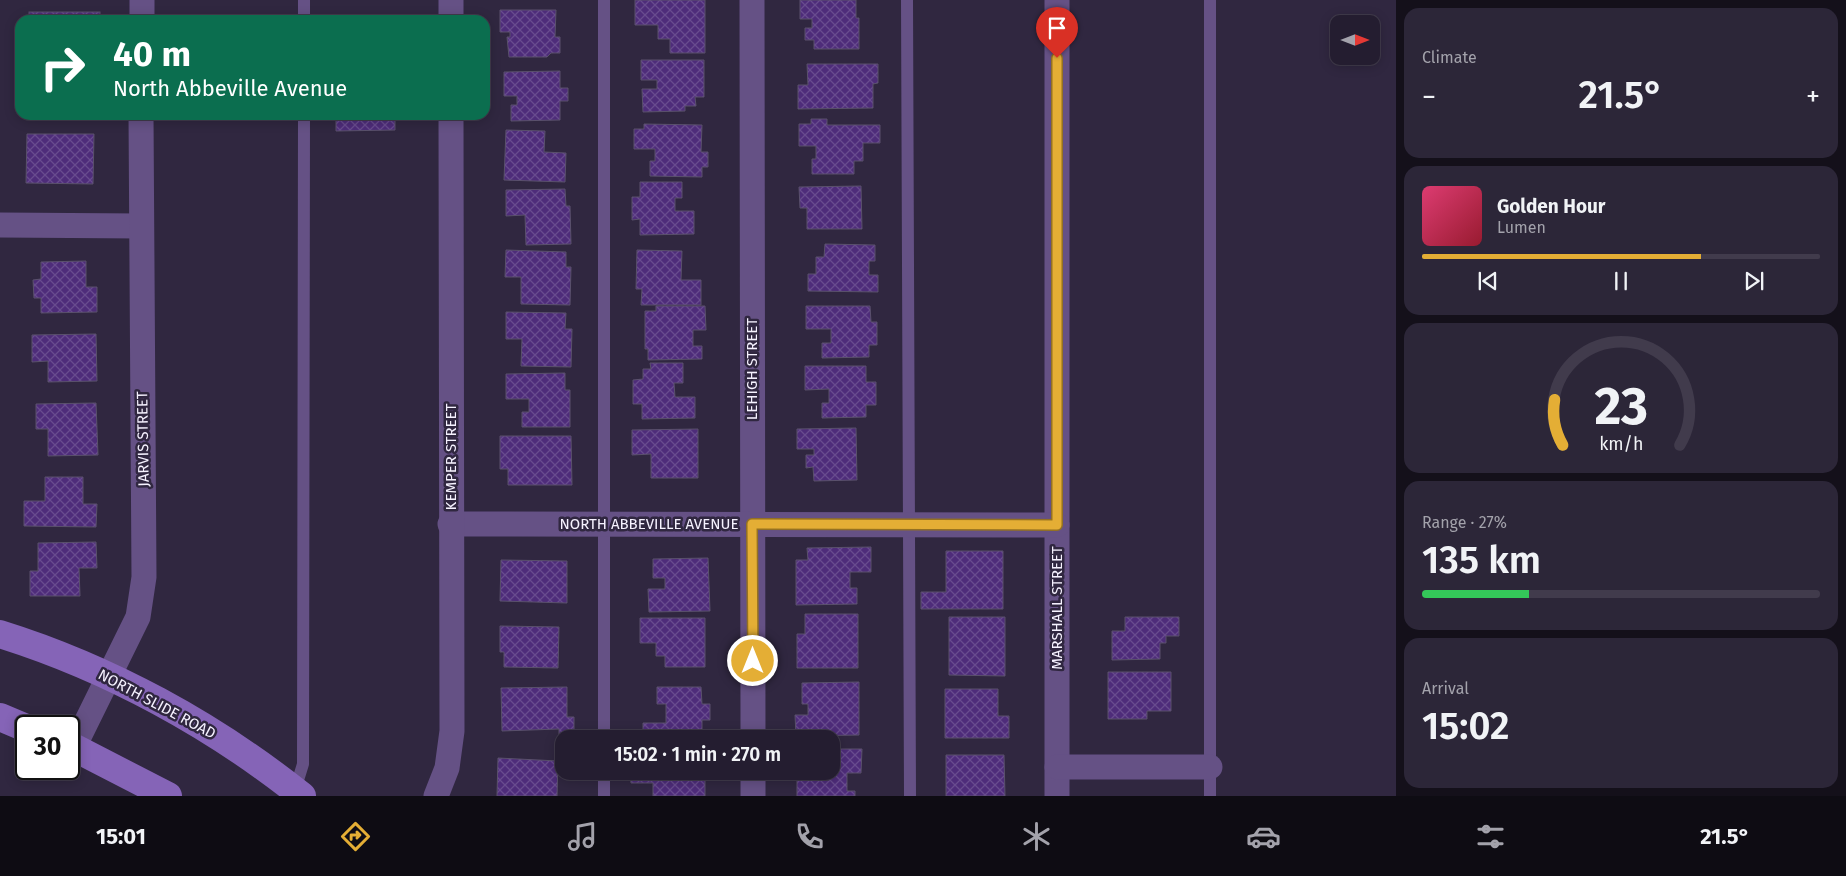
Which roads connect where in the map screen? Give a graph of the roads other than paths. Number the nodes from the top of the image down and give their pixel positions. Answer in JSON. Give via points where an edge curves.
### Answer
{"nodes":[{"id":1,"x":142,"y":0,"type":"edge"},
{"id":2,"x":304,"y":0,"type":"edge"},
{"id":3,"x":451,"y":0,"type":"edge"},
{"id":4,"x":604,"y":0,"type":"edge"},
{"id":5,"x":752,"y":0,"type":"edge"},
{"id":6,"x":907,"y":0,"type":"edge"},
{"id":7,"x":1057,"y":0,"type":"edge"},
{"id":8,"x":1210,"y":0,"type":"edge"},
{"id":9,"x":142,"y":15,"type":"edge"},
{"id":10,"x":304,"y":15,"type":"edge"},
{"id":11,"x":451,"y":15,"type":"edge"},
{"id":12,"x":141,"y":120,"type":"edge"},
{"id":13,"x":304,"y":120,"type":"edge"},
{"id":14,"x":451,"y":120,"type":"edge"},
{"id":15,"x":0,"y":225,"type":"edge"},
{"id":16,"x":140,"y":226,"type":"junction"},
{"id":17,"x":450,"y":524,"type":"junction"},
{"id":18,"x":604,"y":524,"type":"junction"},
{"id":19,"x":752,"y":524,"type":"junction"},
{"id":20,"x":909,"y":524,"type":"junction"},
{"id":21,"x":1057,"y":525,"type":"junction"},
{"id":22,"x":0,"y":634,"type":"edge"},
{"id":23,"x":108,"y":677,"type":"junction"},
{"id":24,"x":0,"y":717,"type":"edge"},
{"id":25,"x":15,"y":723,"type":"edge"},
{"id":26,"x":80,"y":729,"type":"edge"},
{"id":27,"x":604,"y":730,"type":"edge"},
{"id":28,"x":753,"y":730,"type":"edge"},
{"id":29,"x":80,"y":751,"type":"edge"},
{"id":30,"x":1210,"y":767,"type":"junction"},
{"id":31,"x":1057,"y":768,"type":"junction"},
{"id":32,"x":604,"y":780,"type":"edge"},
{"id":33,"x":753,"y":780,"type":"edge"},
{"id":34,"x":299,"y":793,"type":"edge"},
{"id":35,"x":168,"y":796,"type":"edge"},
{"id":36,"x":436,"y":796,"type":"edge"},
{"id":37,"x":604,"y":796,"type":"edge"},
{"id":38,"x":753,"y":796,"type":"edge"},
{"id":39,"x":910,"y":796,"type":"edge"},
{"id":40,"x":1057,"y":796,"type":"edge"},
{"id":41,"x":1210,"y":796,"type":"edge"}],
"edges":[{"from":1,"to":9,"type":"street"},
{"from":2,"to":10,"type":"lane"},
{"from":3,"to":11,"type":"street"},
{"from":4,"to":18,"type":"lane"},
{"from":5,"to":19,"type":"street","name":"LEHIGH STREET"},
{"from":6,"to":20,"type":"lane"},
{"from":7,"to":21,"type":"street","name":"MARSHALL STREET"},
{"from":8,"to":30,"type":"lane"},
{"from":12,"to":16,"type":"street","name":"JARVIS STREET"},
{"from":13,"to":34,"type":"lane","via":[[303,764]]},
{"from":14,"to":17,"type":"street","name":"KEMPER STREET"},
{"from":15,"to":16,"type":"street"},
{"from":16,"to":23,"type":"street","name":"JARVIS STREET","via":[[144,576],[138,617]]},
{"from":17,"to":18,"type":"street","name":"NORTH ABBEVILLE AVENUE"},
{"from":17,"to":36,"type":"street","name":"KEMPER STREET","via":[[451,741],[447,768]]},
{"from":18,"to":19,"type":"street","name":"NORTH ABBEVILLE AVENUE"},
{"from":18,"to":27,"type":"lane"},
{"from":19,"to":20,"type":"street","name":"NORTH ABBEVILLE AVENUE"},
{"from":19,"to":28,"type":"street","name":"LEHIGH STREET"},
{"from":20,"to":21,"type":"street","name":"NORTH ABBEVILLE AVENUE"},
{"from":20,"to":39,"type":"lane"},
{"from":21,"to":31,"type":"street","name":"MARSHALL STREET"},
{"from":22,"to":23,"type":"main road","name":"NORTH SLIDE ROAD"},
{"from":23,"to":26,"type":"street","name":"JARVIS STREET"},
{"from":23,"to":34,"type":"main road","name":"NORTH SLIDE ROAD","via":[[210,731]]},
{"from":24,"to":25,"type":"main road"},
{"from":29,"to":35,"type":"main road"},
{"from":30,"to":31,"type":"street"},
{"from":30,"to":41,"type":"lane"},
{"from":31,"to":40,"type":"street","name":"MARSHALL STREET"},
{"from":32,"to":37,"type":"lane"},
{"from":33,"to":38,"type":"street"}]}
